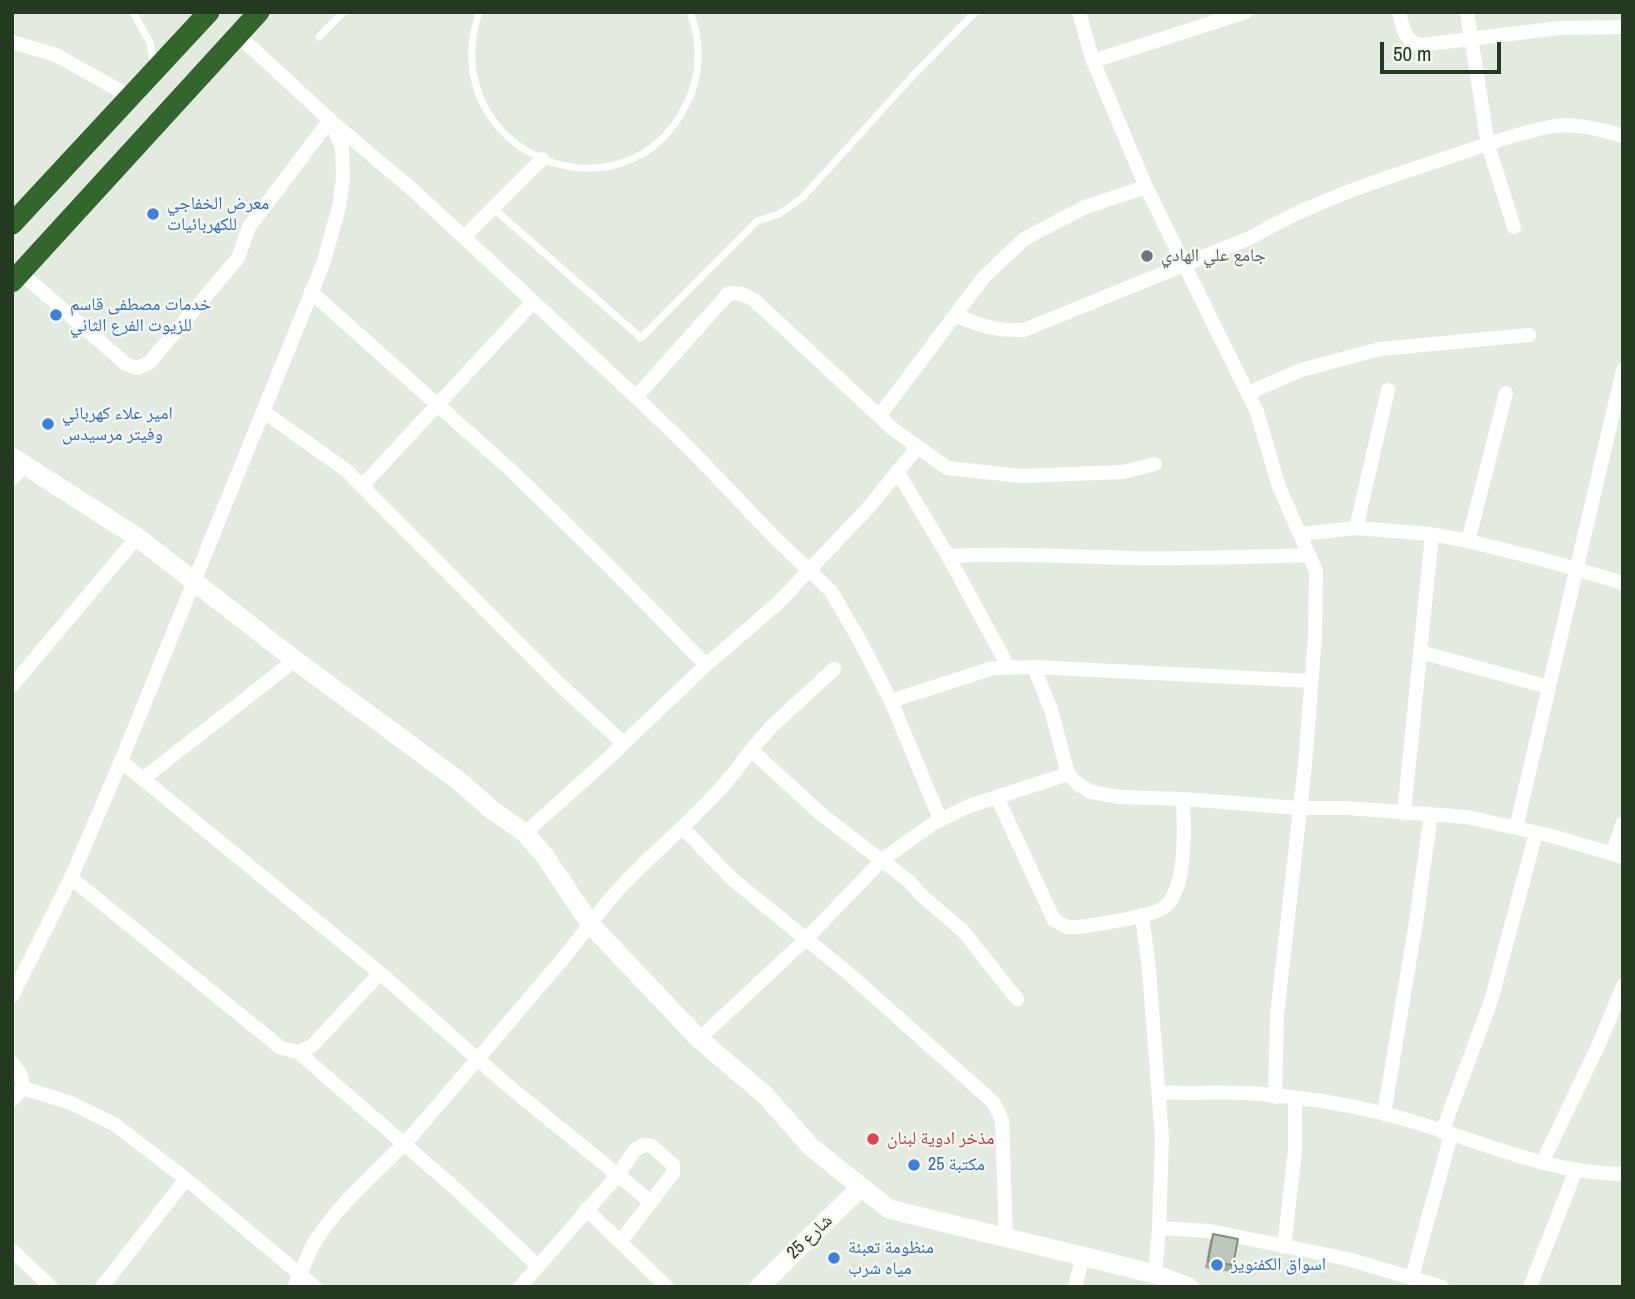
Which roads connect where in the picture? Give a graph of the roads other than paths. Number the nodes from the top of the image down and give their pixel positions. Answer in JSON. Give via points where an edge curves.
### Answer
{"nodes":[{"id":1,"x":133,"y":12,"type":"edge"},
{"id":2,"x":209,"y":12,"type":"edge"},
{"id":3,"x":259,"y":12,"type":"edge"},
{"id":4,"x":343,"y":12,"type":"edge"},
{"id":5,"x":479,"y":12,"type":"edge"},
{"id":6,"x":690,"y":12,"type":"edge"},
{"id":7,"x":975,"y":12,"type":"edge"},
{"id":8,"x":1079,"y":12,"type":"edge"},
{"id":9,"x":1246,"y":12,"type":"edge"},
{"id":10,"x":1399,"y":12,"type":"edge"},
{"id":11,"x":1467,"y":12,"type":"edge"},
{"id":12,"x":1623,"y":27,"type":"edge"},
{"id":13,"x":238,"y":35,"type":"junction"},
{"id":14,"x":319,"y":37,"type":"dead end"},
{"id":15,"x":1471,"y":39,"type":"junction"},
{"id":16,"x":12,"y":42,"type":"edge"},
{"id":17,"x":1093,"y":61,"type":"junction"},
{"id":18,"x":154,"y":71,"type":"junction"},
{"id":19,"x":131,"y":97,"type":"junction"},
{"id":20,"x":330,"y":120,"type":"junction"},
{"id":21,"x":1623,"y":135,"type":"edge"},
{"id":22,"x":1488,"y":145,"type":"junction"},
{"id":23,"x":542,"y":159,"type":"junction"},
{"id":24,"x":1146,"y":187,"type":"junction"},
{"id":25,"x":494,"y":209,"type":"junction"},
{"id":26,"x":12,"y":224,"type":"edge"},
{"id":27,"x":1514,"y":227,"type":"dead end"},
{"id":28,"x":464,"y":237,"type":"junction"},
{"id":29,"x":1184,"y":266,"type":"junction"},
{"id":30,"x":17,"y":277,"type":"edge"},
{"id":31,"x":311,"y":292,"type":"junction"},
{"id":32,"x":533,"y":302,"type":"junction"},
{"id":33,"x":955,"y":315,"type":"junction"},
{"id":34,"x":1529,"y":335,"type":"dead end"},
{"id":35,"x":1623,"y":370,"type":"edge"},
{"id":36,"x":1388,"y":390,"type":"dead end"},
{"id":37,"x":1248,"y":393,"type":"junction"},
{"id":38,"x":1506,"y":393,"type":"dead end"},
{"id":39,"x":636,"y":397,"type":"junction"},
{"id":40,"x":437,"y":404,"type":"junction"},
{"id":41,"x":264,"y":412,"type":"junction"},
{"id":42,"x":880,"y":415,"type":"junction"},
{"id":43,"x":917,"y":448,"type":"junction"},
{"id":44,"x":1155,"y":464,"type":"dead end"},
{"id":45,"x":16,"y":467,"type":"edge"},
{"id":46,"x":897,"y":471,"type":"junction"},
{"id":47,"x":362,"y":486,"type":"junction"},
{"id":48,"x":1356,"y":528,"type":"junction"},
{"id":49,"x":1301,"y":534,"type":"junction"},
{"id":50,"x":1432,"y":536,"type":"junction"},
{"id":51,"x":137,"y":537,"type":"junction"},
{"id":52,"x":1468,"y":541,"type":"junction"},
{"id":53,"x":1309,"y":555,"type":"junction"},
{"id":54,"x":948,"y":556,"type":"junction"},
{"id":55,"x":1577,"y":569,"type":"junction"},
{"id":56,"x":810,"y":572,"type":"junction"},
{"id":57,"x":194,"y":582,"type":"junction"},
{"id":58,"x":1623,"y":583,"type":"edge"},
{"id":59,"x":1420,"y":652,"type":"junction"},
{"id":60,"x":295,"y":660,"type":"junction"},
{"id":61,"x":706,"y":665,"type":"junction"},
{"id":62,"x":1034,"y":667,"type":"junction"},
{"id":63,"x":1009,"y":668,"type":"junction"},
{"id":64,"x":834,"y":669,"type":"dead end"},
{"id":65,"x":1311,"y":681,"type":"junction"},
{"id":66,"x":12,"y":686,"type":"edge"},
{"id":67,"x":1549,"y":687,"type":"junction"},
{"id":68,"x":891,"y":701,"type":"junction"},
{"id":69,"x":623,"y":743,"type":"junction"},
{"id":70,"x":751,"y":750,"type":"junction"},
{"id":71,"x":121,"y":761,"type":"junction"},
{"id":72,"x":1068,"y":774,"type":"junction"},
{"id":73,"x":144,"y":778,"type":"junction"},
{"id":74,"x":997,"y":797,"type":"junction"},
{"id":75,"x":1183,"y":799,"type":"junction"},
{"id":76,"x":1300,"y":807,"type":"junction"},
{"id":77,"x":1404,"y":813,"type":"junction"},
{"id":78,"x":1431,"y":814,"type":"junction"},
{"id":79,"x":940,"y":819,"type":"junction"},
{"id":80,"x":1623,"y":823,"type":"edge"},
{"id":81,"x":683,"y":828,"type":"junction"},
{"id":82,"x":1516,"y":828,"type":"junction"},
{"id":83,"x":524,"y":833,"type":"junction"},
{"id":84,"x":1536,"y":833,"type":"junction"},
{"id":85,"x":1617,"y":855,"type":"edge"},
{"id":86,"x":882,"y":860,"type":"junction"},
{"id":87,"x":71,"y":878,"type":"junction"},
{"id":88,"x":1142,"y":915,"type":"junction"},
{"id":89,"x":592,"y":925,"type":"junction"},
{"id":90,"x":806,"y":939,"type":"junction"},
{"id":91,"x":380,"y":973,"type":"junction"},
{"id":92,"x":1623,"y":986,"type":"edge"},
{"id":93,"x":12,"y":996,"type":"edge"},
{"id":94,"x":1017,"y":999,"type":"dead end"},
{"id":95,"x":699,"y":1039,"type":"junction"},
{"id":96,"x":298,"y":1052,"type":"junction"},
{"id":97,"x":477,"y":1060,"type":"junction"},
{"id":98,"x":12,"y":1063,"type":"edge"},
{"id":99,"x":23,"y":1088,"type":"junction"},
{"id":100,"x":1158,"y":1093,"type":"junction"},
{"id":101,"x":1275,"y":1097,"type":"junction"},
{"id":102,"x":1295,"y":1099,"type":"junction"},
{"id":103,"x":12,"y":1100,"type":"edge"},
{"id":104,"x":1384,"y":1114,"type":"junction"},
{"id":105,"x":1446,"y":1133,"type":"junction"},
{"id":106,"x":403,"y":1145,"type":"junction"},
{"id":107,"x":1542,"y":1163,"type":"junction"},
{"id":108,"x":1576,"y":1170,"type":"junction"},
{"id":109,"x":1623,"y":1174,"type":"edge"},
{"id":110,"x":617,"y":1176,"type":"junction"},
{"id":111,"x":186,"y":1179,"type":"junction"},
{"id":112,"x":861,"y":1187,"type":"junction"},
{"id":113,"x":651,"y":1202,"type":"junction"},
{"id":114,"x":586,"y":1209,"type":"junction"},
{"id":115,"x":1159,"y":1228,"type":"junction"},
{"id":116,"x":1006,"y":1238,"type":"junction"},
{"id":117,"x":621,"y":1241,"type":"junction"},
{"id":118,"x":1284,"y":1247,"type":"junction"},
{"id":119,"x":12,"y":1250,"type":"edge"},
{"id":120,"x":1083,"y":1255,"type":"junction"},
{"id":121,"x":538,"y":1266,"type":"junction"},
{"id":122,"x":1155,"y":1274,"type":"junction"},
{"id":123,"x":1412,"y":1277,"type":"junction"},
{"id":124,"x":297,"y":1281,"type":"edge"},
{"id":125,"x":51,"y":1287,"type":"edge"},
{"id":126,"x":102,"y":1287,"type":"edge"},
{"id":127,"x":315,"y":1287,"type":"edge"},
{"id":128,"x":520,"y":1287,"type":"edge"},
{"id":129,"x":667,"y":1287,"type":"edge"},
{"id":130,"x":759,"y":1287,"type":"edge"},
{"id":131,"x":1074,"y":1287,"type":"edge"},
{"id":132,"x":1189,"y":1287,"type":"edge"},
{"id":133,"x":1442,"y":1287,"type":"edge"},
{"id":134,"x":1530,"y":1287,"type":"edge"}],
"edges":[{"from":1,"to":18,"type":"lane","via":[[150,43]]},
{"from":2,"to":18,"type":"highway"},
{"from":3,"to":13,"type":"highway"},
{"from":4,"to":14,"type":"lane"},
{"from":5,"to":23,"type":"lane","via":[[471,44],[478,94],[506,136]]},
{"from":6,"to":23,"type":"lane","via":[[698,48],[695,82],[682,113],[661,139],[632,158],[600,167],[566,166]]},
{"from":7,"to":25,"type":"lane","via":[[802,198],[779,214],[757,221],[640,338]]},
{"from":8,"to":17,"type":"street"},
{"from":9,"to":17,"type":"street"},
{"from":10,"to":15,"type":"street","via":[[1405,35],[1413,43]]},
{"from":11,"to":15,"type":"street"},
{"from":12,"to":15,"type":"street","via":[[1559,28]]},
{"from":13,"to":20,"type":"street"},
{"from":13,"to":30,"type":"highway"},
{"from":15,"to":22,"type":"street"},
{"from":16,"to":19,"type":"street","via":[[56,55]]},
{"from":17,"to":24,"type":"street"},
{"from":18,"to":19,"type":"highway"},
{"from":19,"to":26,"type":"highway"},
{"from":20,"to":28,"type":"street"},
{"from":20,"to":30,"type":"street","via":[[249,228],[238,258],[149,363],[137,368],[126,364]]},
{"from":20,"to":31,"type":"street","via":[[342,147],[343,179],[332,233]]},
{"from":21,"to":22,"type":"street","via":[[1595,128],[1550,126]]},
{"from":22,"to":27,"type":"street"},
{"from":22,"to":29,"type":"street","via":[[1333,197]]},
{"from":23,"to":25,"type":"street"},
{"from":24,"to":29,"type":"street"},
{"from":24,"to":33,"type":"street","via":[[1085,207],[1024,239],[983,278]]},
{"from":25,"to":28,"type":"street"},
{"from":28,"to":32,"type":"street"},
{"from":29,"to":33,"type":"street","via":[[1024,330],[1001,331]]},
{"from":29,"to":37,"type":"street"},
{"from":31,"to":40,"type":"street"},
{"from":31,"to":41,"type":"street"},
{"from":32,"to":39,"type":"street"},
{"from":32,"to":40,"type":"street"},
{"from":33,"to":42,"type":"street"},
{"from":34,"to":37,"type":"street","via":[[1380,349],[1301,370]]},
{"from":35,"to":55,"type":"street"},
{"from":36,"to":48,"type":"street"},
{"from":37,"to":49,"type":"street","via":[[1279,487]]},
{"from":38,"to":52,"type":"street"},
{"from":39,"to":42,"type":"street","via":[[729,293],[754,300]]},
{"from":39,"to":56,"type":"street"},
{"from":40,"to":47,"type":"street"},
{"from":40,"to":61,"type":"street","via":[[570,527]]},
{"from":41,"to":47,"type":"street"},
{"from":41,"to":57,"type":"street"},
{"from":42,"to":43,"type":"street"},
{"from":43,"to":44,"type":"street","via":[[947,468],[1022,476],[1123,472]]},
{"from":43,"to":46,"type":"street"},
{"from":45,"to":51,"type":"street"},
{"from":46,"to":54,"type":"street"},
{"from":46,"to":56,"type":"street"},
{"from":47,"to":69,"type":"street"},
{"from":48,"to":49,"type":"street"},
{"from":48,"to":50,"type":"street"},
{"from":49,"to":53,"type":"street"},
{"from":50,"to":52,"type":"street"},
{"from":50,"to":59,"type":"street"},
{"from":51,"to":57,"type":"street"},
{"from":51,"to":66,"type":"street"},
{"from":52,"to":55,"type":"street"},
{"from":53,"to":54,"type":"street"},
{"from":53,"to":65,"type":"street","via":[[1316,571]]},
{"from":54,"to":63,"type":"street"},
{"from":55,"to":58,"type":"street"},
{"from":55,"to":67,"type":"street"},
{"from":56,"to":61,"type":"street"},
{"from":56,"to":68,"type":"street","via":[[831,591]]},
{"from":57,"to":60,"type":"street"},
{"from":57,"to":71,"type":"street"},
{"from":59,"to":67,"type":"street"},
{"from":59,"to":77,"type":"street"},
{"from":60,"to":73,"type":"street"},
{"from":60,"to":83,"type":"street"},
{"from":61,"to":69,"type":"street"},
{"from":62,"to":63,"type":"street"},
{"from":62,"to":65,"type":"street"},
{"from":62,"to":72,"type":"street"},
{"from":63,"to":68,"type":"street","via":[[993,668]]},
{"from":64,"to":70,"type":"street"},
{"from":65,"to":76,"type":"street"},
{"from":67,"to":82,"type":"street"},
{"from":68,"to":79,"type":"street"},
{"from":69,"to":83,"type":"street"},
{"from":70,"to":81,"type":"street"},
{"from":70,"to":86,"type":"street","via":[[822,815]]},
{"from":71,"to":73,"type":"street"},
{"from":71,"to":87,"type":"street"},
{"from":72,"to":74,"type":"street"},
{"from":72,"to":75,"type":"street","via":[[1091,792]]},
{"from":73,"to":91,"type":"street"},
{"from":74,"to":79,"type":"street"},
{"from":74,"to":88,"type":"street","via":[[1054,920],[1078,928]]},
{"from":75,"to":76,"type":"street"},
{"from":75,"to":88,"type":"street","via":[[1179,886],[1167,906]]},
{"from":76,"to":77,"type":"street"},
{"from":76,"to":101,"type":"street","via":[[1277,1015]]},
{"from":77,"to":78,"type":"street"},
{"from":78,"to":82,"type":"street"},
{"from":78,"to":104,"type":"street"},
{"from":79,"to":86,"type":"street"},
{"from":80,"to":85,"type":"street"},
{"from":81,"to":89,"type":"street","via":[[617,891]]},
{"from":81,"to":90,"type":"street","via":[[732,879]]},
{"from":82,"to":84,"type":"street"},
{"from":83,"to":89,"type":"street"},
{"from":84,"to":85,"type":"street"},
{"from":84,"to":105,"type":"street","via":[[1491,1001]]},
{"from":86,"to":90,"type":"street"},
{"from":86,"to":94,"type":"street","via":[[964,930]]},
{"from":87,"to":93,"type":"street"},
{"from":87,"to":96,"type":"street","via":[[281,1048]]},
{"from":88,"to":100,"type":"street"},
{"from":89,"to":95,"type":"street"},
{"from":89,"to":97,"type":"street"},
{"from":90,"to":95,"type":"street"},
{"from":90,"to":116,"type":"street","via":[[993,1102],[1002,1120]]},
{"from":91,"to":96,"type":"street","via":[[312,1046]]},
{"from":91,"to":97,"type":"street"},
{"from":92,"to":107,"type":"street"},
{"from":95,"to":112,"type":"street","via":[[765,1095],[811,1147]]},
{"from":96,"to":106,"type":"street"},
{"from":97,"to":106,"type":"street"},
{"from":97,"to":110,"type":"street"},
{"from":98,"to":99,"type":"street"},
{"from":99,"to":103,"type":"street"},
{"from":99,"to":111,"type":"street","via":[[71,1103],[114,1124]]},
{"from":100,"to":101,"type":"street"},
{"from":100,"to":115,"type":"street"},
{"from":101,"to":102,"type":"street"},
{"from":102,"to":104,"type":"street"},
{"from":102,"to":118,"type":"street","via":[[1295,1151]]},
{"from":104,"to":105,"type":"street"},
{"from":105,"to":107,"type":"street"},
{"from":105,"to":123,"type":"street"},
{"from":106,"to":121,"type":"street"},
{"from":106,"to":124,"type":"street","via":[[341,1209]]},
{"from":107,"to":108,"type":"street"},
{"from":108,"to":109,"type":"street"},
{"from":108,"to":134,"type":"street"},
{"from":110,"to":113,"type":"street"},
{"from":110,"to":113,"type":"street","via":[[635,1150],[652,1146],[673,1165],[673,1173]]},
{"from":110,"to":114,"type":"street"},
{"from":111,"to":124,"type":"street"},
{"from":111,"to":126,"type":"street"},
{"from":112,"to":116,"type":"street","via":[[889,1209]]},
{"from":112,"to":130,"type":"street","name":"شارع 25"},
{"from":113,"to":117,"type":"street"},
{"from":114,"to":117,"type":"street"},
{"from":114,"to":121,"type":"street"},
{"from":115,"to":118,"type":"street","via":[[1210,1231]]},
{"from":115,"to":122,"type":"street"},
{"from":116,"to":120,"type":"street"},
{"from":117,"to":129,"type":"street"},
{"from":118,"to":123,"type":"street"},
{"from":119,"to":125,"type":"street"},
{"from":120,"to":122,"type":"street"},
{"from":120,"to":131,"type":"street"},
{"from":121,"to":128,"type":"street"},
{"from":122,"to":132,"type":"street"},
{"from":123,"to":133,"type":"street"},
{"from":124,"to":127,"type":"street"}]}
